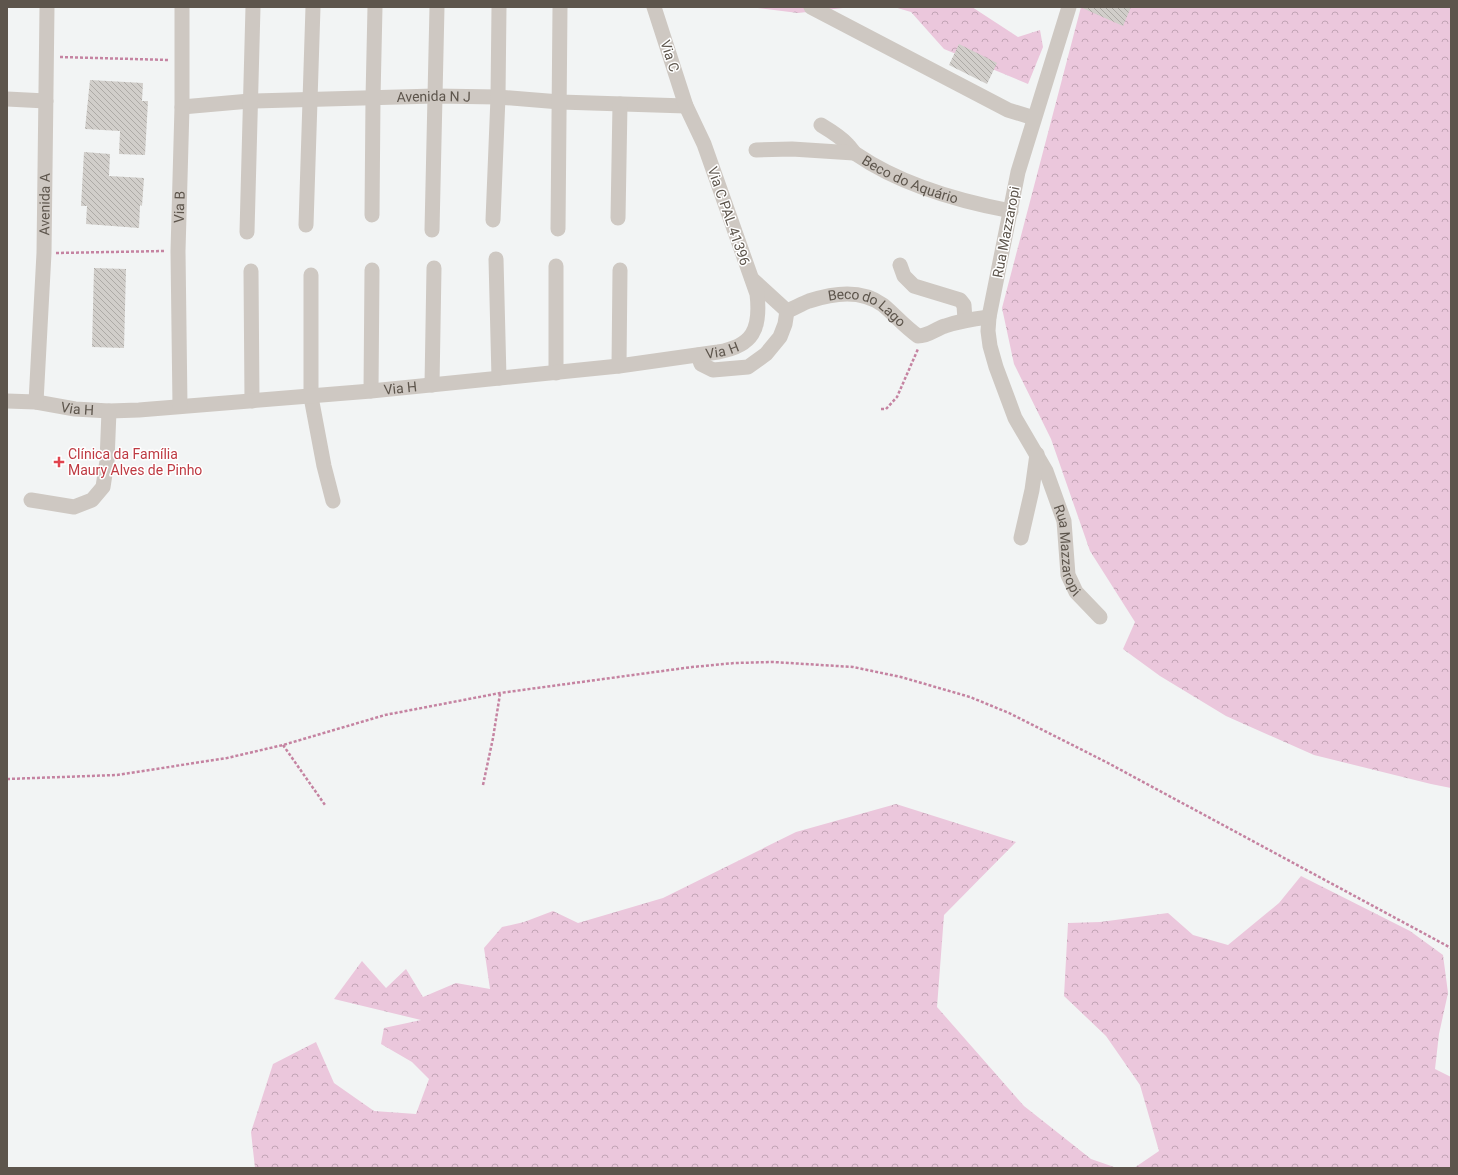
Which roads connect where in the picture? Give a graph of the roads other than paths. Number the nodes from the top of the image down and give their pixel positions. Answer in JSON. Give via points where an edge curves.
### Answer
{"nodes":[{"id":1,"x":47,"y":7,"type":"edge"},
{"id":2,"x":182,"y":7,"type":"edge"},
{"id":3,"x":253,"y":7,"type":"edge"},
{"id":4,"x":313,"y":7,"type":"edge"},
{"id":5,"x":376,"y":7,"type":"edge"},
{"id":6,"x":437,"y":7,"type":"edge"},
{"id":7,"x":499,"y":7,"type":"edge"},
{"id":8,"x":560,"y":7,"type":"edge"},
{"id":9,"x":654,"y":7,"type":"edge"},
{"id":10,"x":811,"y":7,"type":"edge"},
{"id":11,"x":1070,"y":7,"type":"edge"},
{"id":12,"x":435,"y":96,"type":"junction"},
{"id":13,"x":498,"y":97,"type":"junction"},
{"id":14,"x":373,"y":98,"type":"junction"},
{"id":15,"x":7,"y":99,"type":"edge"},
{"id":16,"x":311,"y":99,"type":"junction"},
{"id":17,"x":46,"y":101,"type":"junction"},
{"id":18,"x":250,"y":101,"type":"junction"},
{"id":19,"x":560,"y":102,"type":"junction"},
{"id":20,"x":620,"y":104,"type":"junction"},
{"id":21,"x":686,"y":106,"type":"junction"},
{"id":22,"x":182,"y":107,"type":"junction"},
{"id":23,"x":1034,"y":118,"type":"junction"},
{"id":24,"x":821,"y":125,"type":"dead end"},
{"id":25,"x":756,"y":150,"type":"dead end"},
{"id":26,"x":854,"y":153,"type":"junction"},
{"id":27,"x":1011,"y":211,"type":"junction"},
{"id":28,"x":372,"y":215,"type":"dead end"},
{"id":29,"x":618,"y":218,"type":"dead end"},
{"id":30,"x":494,"y":220,"type":"dead end"},
{"id":31,"x":306,"y":225,"type":"dead end"},
{"id":32,"x":558,"y":229,"type":"dead end"},
{"id":33,"x":432,"y":230,"type":"dead end"},
{"id":34,"x":247,"y":232,"type":"dead end"},
{"id":35,"x":496,"y":258,"type":"dead end"},
{"id":36,"x":900,"y":265,"type":"dead end"},
{"id":37,"x":556,"y":266,"type":"dead end"},
{"id":38,"x":434,"y":268,"type":"dead end"},
{"id":39,"x":372,"y":270,"type":"dead end"},
{"id":40,"x":620,"y":270,"type":"dead end"},
{"id":41,"x":251,"y":271,"type":"dead end"},
{"id":42,"x":310,"y":275,"type":"dead end"},
{"id":43,"x":752,"y":278,"type":"junction"},
{"id":44,"x":787,"y":311,"type":"junction"},
{"id":45,"x":989,"y":317,"type":"junction"},
{"id":46,"x":965,"y":320,"type":"junction"},
{"id":47,"x":755,"y":328,"type":"joint"},
{"id":48,"x":698,"y":355,"type":"junction"},
{"id":49,"x":619,"y":366,"type":"junction"},
{"id":50,"x":556,"y":372,"type":"junction"},
{"id":51,"x":499,"y":378,"type":"junction"},
{"id":52,"x":432,"y":385,"type":"junction"},
{"id":53,"x":371,"y":391,"type":"junction"},
{"id":54,"x":311,"y":397,"type":"junction"},
{"id":55,"x":7,"y":401,"type":"edge"},
{"id":56,"x":36,"y":402,"type":"junction"},
{"id":57,"x":252,"y":402,"type":"junction"},
{"id":58,"x":180,"y":406,"type":"junction"},
{"id":59,"x":109,"y":411,"type":"junction"},
{"id":60,"x":1037,"y":454,"type":"junction"},
{"id":61,"x":32,"y":500,"type":"dead end"},
{"id":62,"x":333,"y":501,"type":"dead end"},
{"id":63,"x":1021,"y":538,"type":"dead end"},
{"id":64,"x":1100,"y":618,"type":"dead end"}],
"edges":[{"from":1,"to":17,"type":"street","name":"Avenida A"},
{"from":2,"to":22,"type":"street","name":"Via B"},
{"from":3,"to":18,"type":"street"},
{"from":4,"to":16,"type":"street"},
{"from":5,"to":14,"type":"street"},
{"from":6,"to":12,"type":"street"},
{"from":7,"to":13,"type":"street"},
{"from":8,"to":19,"type":"street"},
{"from":9,"to":21,"type":"street","name":"Via C"},
{"from":10,"to":23,"type":"street","via":[[1008,110]]},
{"from":11,"to":23,"type":"street","name":"Rua Mazzaropi"},
{"from":12,"to":13,"type":"street","name":"Avenida N J"},
{"from":12,"to":14,"type":"street","name":"Avenida N J"},
{"from":12,"to":33,"type":"street"},
{"from":13,"to":19,"type":"street","name":"Avenida N J"},
{"from":13,"to":30,"type":"street"},
{"from":14,"to":16,"type":"street","name":"Avenida N J"},
{"from":14,"to":28,"type":"street"},
{"from":15,"to":17,"type":"street"},
{"from":16,"to":18,"type":"street","name":"Avenida N J"},
{"from":16,"to":31,"type":"street"},
{"from":17,"to":56,"type":"street","name":"Avenida A","via":[[44,253]]},
{"from":18,"to":22,"type":"street","name":"Avenida N J"},
{"from":18,"to":34,"type":"street"},
{"from":19,"to":20,"type":"street","name":"Avenida N J"},
{"from":19,"to":32,"type":"street"},
{"from":20,"to":21,"type":"street","name":"Avenida N J"},
{"from":20,"to":29,"type":"street"},
{"from":21,"to":43,"type":"street","name":"Via C PAL 41396","via":[[704,144]]},
{"from":22,"to":58,"type":"street","name":"Via B","via":[[178,250]]},
{"from":23,"to":27,"type":"street","name":"Rua Mazzaropi","via":[[1018,172]]},
{"from":24,"to":26,"type":"street","name":"Beco do Aquário","via":[[839,137]]},
{"from":25,"to":26,"type":"street","via":[[792,149]]},
{"from":26,"to":27,"type":"street","name":"Beco do Aquário","via":[[877,167],[913,183],[952,197]]},
{"from":27,"to":45,"type":"street","name":"Rua Mazzaropi"},
{"from":35,"to":51,"type":"street"},
{"from":36,"to":46,"type":"street","via":[[904,276],[914,286],[960,300],[964,305]]},
{"from":37,"to":50,"type":"street"},
{"from":38,"to":52,"type":"street"},
{"from":39,"to":53,"type":"street"},
{"from":40,"to":49,"type":"street"},
{"from":41,"to":57,"type":"street"},
{"from":42,"to":54,"type":"street"},
{"from":43,"to":44,"type":"street"},
{"from":43,"to":47,"type":"street","name":"Via C PAL 41396","via":[[759,307]]},
{"from":44,"to":46,"type":"street","name":"Beco do Lago","via":[[809,301],[845,293],[872,298],[918,336]]},
{"from":44,"to":48,"type":"street","via":[[780,337],[766,354],[748,367],[713,370],[701,364]]},
{"from":45,"to":46,"type":"street","name":"Beco do Lago"},
{"from":45,"to":60,"type":"street","name":"Rua Mazzaropi","via":[[990,346],[996,367],[1015,418]]},
{"from":47,"to":48,"type":"street","name":"Via H","via":[[742,345],[730,350]]},
{"from":48,"to":49,"type":"street","name":"Via H"},
{"from":49,"to":50,"type":"street","name":"Via H"},
{"from":50,"to":51,"type":"street","name":"Via H"},
{"from":51,"to":52,"type":"street","name":"Via H"},
{"from":52,"to":53,"type":"street","name":"Via H"},
{"from":53,"to":54,"type":"street","name":"Via H"},
{"from":54,"to":57,"type":"street","name":"Via H"},
{"from":54,"to":62,"type":"street"},
{"from":55,"to":56,"type":"street","name":"Via H"},
{"from":56,"to":59,"type":"street","name":"Via H","via":[[75,409]]},
{"from":57,"to":58,"type":"street","name":"Via H"},
{"from":58,"to":59,"type":"street","name":"Via H"},
{"from":59,"to":61,"type":"street","via":[[103,487],[92,500],[74,507]]},
{"from":60,"to":63,"type":"street","name":"Rua Mazzaropi"},
{"from":60,"to":64,"type":"street","name":"Rua Mazzaropi","via":[[1064,521],[1068,575],[1076,592]]}]}
